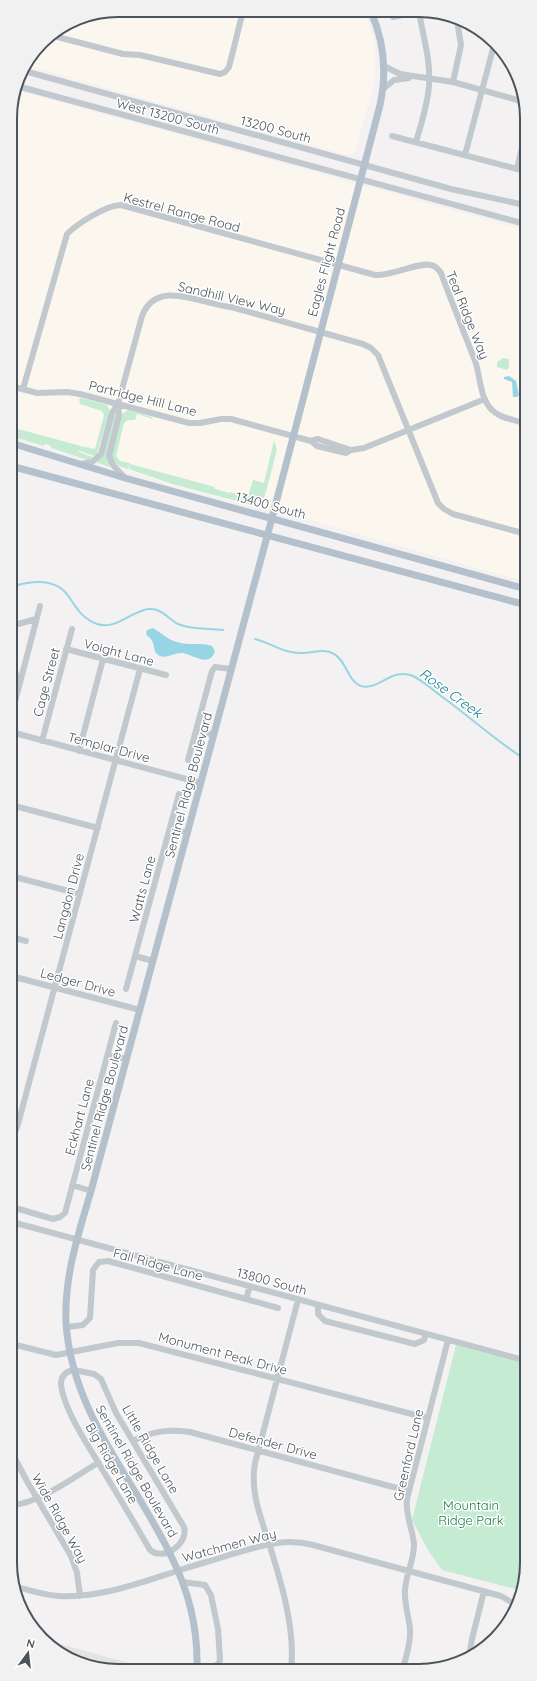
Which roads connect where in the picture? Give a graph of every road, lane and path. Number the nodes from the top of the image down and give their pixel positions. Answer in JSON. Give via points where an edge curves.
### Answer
{"nodes":[{"id":1,"x":242,"y":17,"type":"edge"},
{"id":2,"x":373,"y":17,"type":"edge"},
{"id":3,"x":418,"y":17,"type":"edge"},
{"id":4,"x":458,"y":24,"type":"edge"},
{"id":5,"x":58,"y":37,"type":"edge"},
{"id":6,"x":493,"y":49,"type":"edge"},
{"id":7,"x":384,"y":66,"type":"junction"},
{"id":8,"x":28,"y":72,"type":"edge"},
{"id":9,"x":414,"y":77,"type":"junction"},
{"id":10,"x":429,"y":78,"type":"junction"},
{"id":11,"x":453,"y":82,"type":"junction"},
{"id":12,"x":22,"y":87,"type":"edge"},
{"id":13,"x":383,"y":89,"type":"junction"},
{"id":14,"x":482,"y":90,"type":"junction"},
{"id":15,"x":518,"y":100,"type":"edge"},
{"id":16,"x":392,"y":136,"type":"dead end"},
{"id":17,"x":416,"y":142,"type":"junction"},
{"id":18,"x":465,"y":155,"type":"junction"},
{"id":19,"x":520,"y":156,"type":"edge"},
{"id":20,"x":364,"y":165,"type":"junction"},
{"id":21,"x":517,"y":169,"type":"junction"},
{"id":22,"x":520,"y":170,"type":"edge"},
{"id":23,"x":360,"y":180,"type":"junction"},
{"id":24,"x":520,"y":204,"type":"edge"},
{"id":25,"x":520,"y":223,"type":"edge"},
{"id":26,"x":338,"y":265,"type":"junction"},
{"id":27,"x":320,"y":331,"type":"junction"},
{"id":28,"x":17,"y":388,"type":"edge"},
{"id":29,"x":23,"y":389,"type":"junction"},
{"id":30,"x":485,"y":399,"type":"junction"},
{"id":31,"x":118,"y":404,"type":"junction"},
{"id":32,"x":520,"y":422,"type":"edge"},
{"id":33,"x":408,"y":430,"type":"junction"},
{"id":34,"x":293,"y":436,"type":"junction"},
{"id":35,"x":17,"y":446,"type":"edge"},
{"id":36,"x":78,"y":464,"type":"junction"},
{"id":37,"x":17,"y":468,"type":"edge"},
{"id":38,"x":124,"y":478,"type":"junction"},
{"id":39,"x":272,"y":518,"type":"junction"},
{"id":40,"x":520,"y":532,"type":"edge"},
{"id":41,"x":267,"y":536,"type":"junction"},
{"id":42,"x":520,"y":586,"type":"edge"},
{"id":43,"x":520,"y":603,"type":"edge"},
{"id":44,"x":40,"y":606,"type":"dead end"},
{"id":45,"x":36,"y":619,"type":"junction"},
{"id":46,"x":17,"y":624,"type":"edge"},
{"id":47,"x":72,"y":629,"type":"dead end"},
{"id":48,"x":66,"y":649,"type":"junction"},
{"id":49,"x":103,"y":659,"type":"junction"},
{"id":50,"x":140,"y":668,"type":"junction"},
{"id":51,"x":231,"y":669,"type":"junction"},
{"id":52,"x":166,"y":676,"type":"dead end"},
{"id":53,"x":17,"y":679,"type":"edge"},
{"id":54,"x":19,"y":687,"type":"junction"},
{"id":55,"x":17,"y":694,"type":"edge"},
{"id":56,"x":196,"y":730,"type":"junction"},
{"id":57,"x":17,"y":734,"type":"edge"},
{"id":58,"x":214,"y":735,"type":"junction"},
{"id":59,"x":42,"y":741,"type":"junction"},
{"id":60,"x":79,"y":751,"type":"junction"},
{"id":61,"x":116,"y":760,"type":"junction"},
{"id":62,"x":188,"y":760,"type":"dead end"},
{"id":63,"x":201,"y":783,"type":"junction"},
{"id":64,"x":179,"y":794,"type":"dead end"},
{"id":65,"x":17,"y":807,"type":"edge"},
{"id":66,"x":170,"y":827,"type":"junction"},
{"id":67,"x":98,"y":828,"type":"junction"},
{"id":68,"x":188,"y":833,"type":"junction"},
{"id":69,"x":17,"y":878,"type":"edge"},
{"id":70,"x":80,"y":894,"type":"junction"},
{"id":71,"x":17,"y":939,"type":"edge"},
{"id":72,"x":26,"y":941,"type":"dead end"},
{"id":73,"x":135,"y":956,"type":"junction"},
{"id":74,"x":153,"y":961,"type":"junction"},
{"id":75,"x":17,"y":978,"type":"edge"},
{"id":76,"x":55,"y":988,"type":"junction"},
{"id":77,"x":126,"y":989,"type":"dead end"},
{"id":78,"x":140,"y":1010,"type":"junction"},
{"id":79,"x":116,"y":1023,"type":"dead end"},
{"id":80,"x":108,"y":1055,"type":"junction"},
{"id":81,"x":127,"y":1059,"type":"junction"},
{"id":82,"x":17,"y":1120,"type":"edge"},
{"id":83,"x":72,"y":1185,"type":"junction"},
{"id":84,"x":91,"y":1190,"type":"junction"},
{"id":85,"x":17,"y":1208,"type":"edge"},
{"id":86,"x":26,"y":1211,"type":"junction"},
{"id":87,"x":17,"y":1223,"type":"edge"},
{"id":88,"x":23,"y":1225,"type":"junction"},
{"id":89,"x":77,"y":1239,"type":"junction"},
{"id":90,"x":250,"y":1286,"type":"junction"},
{"id":91,"x":246,"y":1299,"type":"junction"},
{"id":92,"x":298,"y":1300,"type":"junction"},
{"id":93,"x":318,"y":1305,"type":"junction"},
{"id":94,"x":278,"y":1308,"type":"dead end"},
{"id":95,"x":67,"y":1327,"type":"junction"},
{"id":96,"x":426,"y":1334,"type":"junction"},
{"id":97,"x":448,"y":1340,"type":"junction"},
{"id":98,"x":17,"y":1345,"type":"edge"},
{"id":99,"x":70,"y":1353,"type":"junction"},
{"id":100,"x":520,"y":1359,"type":"edge"},
{"id":101,"x":74,"y":1370,"type":"junction"},
{"id":102,"x":278,"y":1379,"type":"junction"},
{"id":103,"x":427,"y":1418,"type":"junction"},
{"id":104,"x":133,"y":1441,"type":"junction"},
{"id":105,"x":258,"y":1451,"type":"junction"},
{"id":106,"x":17,"y":1462,"type":"edge"},
{"id":107,"x":98,"y":1463,"type":"junction"},
{"id":108,"x":408,"y":1491,"type":"junction"},
{"id":109,"x":37,"y":1499,"type":"junction"},
{"id":110,"x":17,"y":1505,"type":"edge"},
{"id":111,"x":269,"y":1543,"type":"junction"},
{"id":112,"x":170,"y":1552,"type":"junction"},
{"id":113,"x":178,"y":1570,"type":"junction"},
{"id":114,"x":408,"y":1571,"type":"junction"},
{"id":115,"x":182,"y":1582,"type":"junction"},
{"id":116,"x":20,"y":1588,"type":"edge"},
{"id":117,"x":484,"y":1591,"type":"junction"},
{"id":118,"x":80,"y":1596,"type":"junction"},
{"id":119,"x":512,"y":1602,"type":"edge"},
{"id":120,"x":470,"y":1651,"type":"edge"},
{"id":121,"x":197,"y":1664,"type":"edge"},
{"id":122,"x":219,"y":1664,"type":"edge"},
{"id":123,"x":291,"y":1664,"type":"edge"},
{"id":124,"x":404,"y":1664,"type":"edge"}],
"edges":[{"from":1,"to":5,"type":"street","via":[[229,67],[220,74],[140,55],[123,54]]},
{"from":2,"to":7,"type":"main road","name":"Eagles Flight Road","via":[[379,35]]},
{"from":3,"to":10,"type":"street"},
{"from":4,"to":11,"type":"street","via":[[461,45]]},
{"from":6,"to":14,"type":"street"},
{"from":7,"to":9,"type":"street","via":[[397,73]]},
{"from":7,"to":13,"type":"main road","name":"Eagles Flight Road"},
{"from":8,"to":20,"type":"street","name":"13200 South"},
{"from":9,"to":10,"type":"street"},
{"from":9,"to":13,"type":"street","via":[[394,80]]},
{"from":10,"to":11,"type":"street"},
{"from":10,"to":17,"type":"street","via":[[427,98]]},
{"from":11,"to":14,"type":"street"},
{"from":12,"to":23,"type":"street","name":"West 13200 South"},
{"from":13,"to":20,"type":"main road","name":"Eagles Flight Road"},
{"from":14,"to":15,"type":"street"},
{"from":14,"to":18,"type":"street"},
{"from":16,"to":17,"type":"street"},
{"from":17,"to":18,"type":"street"},
{"from":18,"to":21,"type":"street"},
{"from":19,"to":21,"type":"street"},
{"from":20,"to":23,"type":"main road","name":"Eagles Flight Road"},
{"from":20,"to":24,"type":"street","name":"13200 South","via":[[451,189]]},
{"from":21,"to":22,"type":"street"},
{"from":23,"to":25,"type":"street"},
{"from":23,"to":26,"type":"main road","name":"Eagles Flight Road"},
{"from":26,"to":27,"type":"main road","name":"Eagles Flight Road"},
{"from":26,"to":29,"type":"street","name":"Kestrel Range Road","via":[[116,205],[66,234]]},
{"from":26,"to":30,"type":"street","name":"Teal Ridge Way","via":[[379,275],[427,265],[437,268],[476,363]]},
{"from":27,"to":31,"type":"street","name":"Sandhill View Way","via":[[178,295],[160,296],[143,314]]},
{"from":27,"to":33,"type":"street","name":"Sandhill View Way","via":[[368,345],[374,350]]},
{"from":27,"to":34,"type":"main road","name":"Eagles Flight Road"},
{"from":28,"to":29,"type":"street","name":"Partridge Hill Lane"},
{"from":29,"to":31,"type":"street","name":"Partridge Hill Lane","via":[[40,393],[71,392]]},
{"from":30,"to":32,"type":"street","name":"Teal Ridge Way","via":[[496,413]]},
{"from":30,"to":33,"type":"street"},
{"from":31,"to":34,"type":"street","name":"Partridge Hill Lane","via":[[189,423],[231,419]]},
{"from":31,"to":36,"type":"street","name":"Sandhill View Way","via":[[112,413],[101,454],[92,462]]},
{"from":31,"to":38,"type":"street","name":"Sandhill View Way","via":[[119,415],[109,456]]},
{"from":33,"to":34,"type":"street","name":"Partridge Hill Lane","via":[[364,448],[351,450],[318,439],[311,441]]},
{"from":33,"to":40,"type":"street","name":"Sandhill View Way","via":[[435,499],[441,506],[452,514]]},
{"from":34,"to":39,"type":"main road","name":"Eagles Flight Road"},
{"from":35,"to":36,"type":"main road","name":"13400 South"},
{"from":36,"to":38,"type":"main road","name":"13400 South"},
{"from":37,"to":41,"type":"main road"},
{"from":38,"to":39,"type":"main road","name":"13400 South"},
{"from":39,"to":41,"type":"main road","name":"Sentinel Ridge Boulevard"},
{"from":39,"to":42,"type":"main road","name":"13400 South"},
{"from":41,"to":43,"type":"main road"},
{"from":41,"to":51,"type":"main road","name":"Sentinel Ridge Boulevard"},
{"from":44,"to":45,"type":"street"},
{"from":45,"to":46,"type":"street"},
{"from":45,"to":54,"type":"street"},
{"from":47,"to":48,"type":"street","name":"Cage Street"},
{"from":48,"to":49,"type":"street","name":"Voight Lane"},
{"from":48,"to":59,"type":"street","name":"Cage Street"},
{"from":49,"to":50,"type":"street","name":"Voight Lane"},
{"from":49,"to":60,"type":"street"},
{"from":50,"to":52,"type":"street","name":"Voight Lane"},
{"from":50,"to":61,"type":"street","name":"Langdon Drive"},
{"from":51,"to":56,"type":"street","via":[[215,667],[212,671]]},
{"from":51,"to":58,"type":"main road","name":"Sentinel Ridge Boulevard"},
{"from":53,"to":54,"type":"street"},
{"from":54,"to":55,"type":"street"},
{"from":56,"to":58,"type":"street"},
{"from":56,"to":62,"type":"street"},
{"from":57,"to":59,"type":"street","name":"Templar Drive"},
{"from":58,"to":63,"type":"main road","name":"Sentinel Ridge Boulevard"},
{"from":59,"to":60,"type":"street","name":"Templar Drive"},
{"from":60,"to":61,"type":"street","name":"Templar Drive"},
{"from":61,"to":63,"type":"street","name":"Templar Drive"},
{"from":61,"to":67,"type":"street","name":"Langdon Drive"},
{"from":63,"to":68,"type":"main road","name":"Sentinel Ridge Boulevard"},
{"from":64,"to":66,"type":"street","name":"Watts Lane"},
{"from":65,"to":67,"type":"street"},
{"from":66,"to":68,"type":"street"},
{"from":66,"to":73,"type":"street","name":"Watts Lane"},
{"from":67,"to":70,"type":"street","name":"Langdon Drive"},
{"from":68,"to":74,"type":"main road","name":"Sentinel Ridge Boulevard"},
{"from":69,"to":70,"type":"street"},
{"from":70,"to":76,"type":"street","name":"Langdon Drive"},
{"from":71,"to":72,"type":"street"},
{"from":73,"to":74,"type":"street"},
{"from":73,"to":77,"type":"street","name":"Watts Lane"},
{"from":74,"to":78,"type":"main road","name":"Sentinel Ridge Boulevard"},
{"from":75,"to":76,"type":"street","name":"Ledger Drive"},
{"from":76,"to":78,"type":"street","name":"Ledger Drive"},
{"from":76,"to":82,"type":"street","name":"Langdon Drive"},
{"from":78,"to":81,"type":"main road","name":"Sentinel Ridge Boulevard"},
{"from":79,"to":80,"type":"street","name":"Eckhart Lane"},
{"from":80,"to":81,"type":"street"},
{"from":80,"to":83,"type":"street","name":"Eckhart Lane"},
{"from":81,"to":84,"type":"main road","name":"Sentinel Ridge Boulevard"},
{"from":83,"to":84,"type":"street"},
{"from":83,"to":86,"type":"street","name":"Eckhart Lane","via":[[64,1213],[60,1217],[53,1219]]},
{"from":84,"to":89,"type":"main road","name":"Sentinel Ridge Boulevard"},
{"from":85,"to":86,"type":"street"},
{"from":86,"to":88,"type":"street"},
{"from":87,"to":88,"type":"street","name":"13800 South"},
{"from":88,"to":89,"type":"street","name":"13800 South"},
{"from":89,"to":90,"type":"street","name":"13800 South"},
{"from":89,"to":95,"type":"main road","name":"Sentinel Ridge Boulevard","via":[[68,1277]]},
{"from":90,"to":91,"type":"street"},
{"from":90,"to":92,"type":"street","name":"13800 South"},
{"from":91,"to":94,"type":"street","name":"Fall Ridge Lane"},
{"from":91,"to":95,"type":"street","name":"Fall Ridge Lane","via":[[108,1261],[99,1262],[93,1270],[90,1318],[83,1326]]},
{"from":92,"to":93,"type":"street","name":"13800 South"},
{"from":92,"to":102,"type":"street"},
{"from":93,"to":96,"type":"street","name":"13800 South"},
{"from":93,"to":96,"type":"street","via":[[318,1314],[325,1320],[415,1344],[424,1340]]},
{"from":95,"to":99,"type":"main road","name":"Sentinel Ridge Boulevard"},
{"from":96,"to":97,"type":"street","name":"13800 South"},
{"from":97,"to":100,"type":"street","name":"13800 South"},
{"from":97,"to":103,"type":"street","name":"Greenford Lane"},
{"from":98,"to":99,"type":"street","name":"Monument Peak Drive","via":[[48,1354]]},
{"from":99,"to":101,"type":"main road","name":"Sentinel Ridge Boulevard"},
{"from":99,"to":102,"type":"street","name":"Monument Peak Drive","via":[[118,1343],[139,1343]]},
{"from":101,"to":104,"type":"street","name":"Little Ridge Lane","via":[[94,1374],[101,1379]]},
{"from":101,"to":107,"type":"street","name":"Big Ridge Lane","via":[[64,1376],[61,1381],[62,1387],[76,1425]]},
{"from":101,"to":112,"type":"main road","name":"Sentinel Ridge Boulevard","via":[[84,1402],[98,1429]]},
{"from":102,"to":103,"type":"street","name":"Monument Peak Drive"},
{"from":102,"to":105,"type":"street"},
{"from":103,"to":108,"type":"street","name":"Greenford Lane"},
{"from":104,"to":105,"type":"street","name":"Defender Drive","via":[[155,1432],[174,1430]]},
{"from":104,"to":112,"type":"street","name":"Little Ridge Lane","via":[[185,1529],[183,1538]]},
{"from":105,"to":108,"type":"street","name":"Defender Drive"},
{"from":105,"to":111,"type":"street","via":[[254,1470],[254,1491]]},
{"from":106,"to":109,"type":"street","name":"Wide Ridge Way"},
{"from":107,"to":109,"type":"street"},
{"from":107,"to":112,"type":"street","name":"Big Ridge Lane","via":[[150,1550],[158,1555]]},
{"from":108,"to":114,"type":"street","name":"Greenford Lane","via":[[407,1514],[414,1544]]},
{"from":109,"to":110,"type":"street"},
{"from":109,"to":118,"type":"street","name":"Wide Ridge Way","via":[[73,1561]]},
{"from":111,"to":113,"type":"street","name":"Watchmen Way"},
{"from":111,"to":114,"type":"street","name":"Watchmen Way","via":[[308,1544]]},
{"from":111,"to":123,"type":"street","via":[[287,1612]]},
{"from":112,"to":113,"type":"main road","name":"Sentinel Ridge Boulevard"},
{"from":113,"to":115,"type":"main road","name":"Sentinel Ridge Boulevard"},
{"from":113,"to":118,"type":"street","name":"Watchmen Way","via":[[116,1591]]},
{"from":114,"to":117,"type":"street","name":"Watchmen Way"},
{"from":114,"to":124,"type":"street","name":"Greenford Lane","via":[[404,1595],[410,1635]]},
{"from":115,"to":121,"type":"main road","name":"Sentinel Ridge Boulevard","via":[[194,1625]]},
{"from":115,"to":122,"type":"street","via":[[209,1589],[218,1629]]},
{"from":116,"to":118,"type":"street","name":"Watchmen Way","via":[[47,1595]]},
{"from":117,"to":119,"type":"street","name":"Watchmen Way"},
{"from":117,"to":120,"type":"street"}]}
